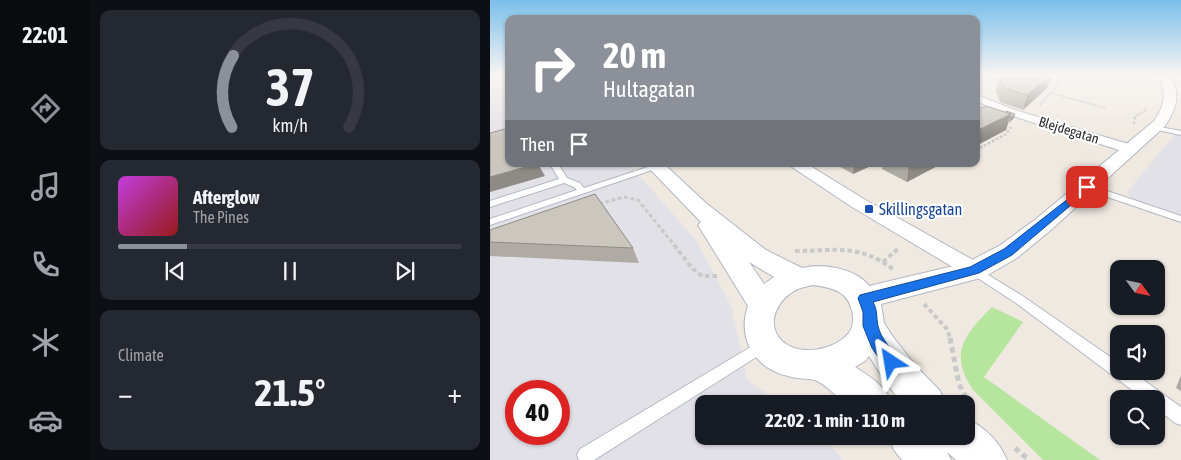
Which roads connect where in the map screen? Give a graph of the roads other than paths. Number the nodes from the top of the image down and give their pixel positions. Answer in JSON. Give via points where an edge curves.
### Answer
{"nodes":[{"id":1,"x":1172,"y":96,"type":"edge"},
{"id":2,"x":980,"y":98,"type":"dead end"},
{"id":3,"x":1155,"y":128,"type":"junction"},
{"id":4,"x":1181,"y":133,"type":"edge"},
{"id":5,"x":1123,"y":146,"type":"junction"},
{"id":6,"x":556,"y":167,"type":"edge"},
{"id":7,"x":649,"y":167,"type":"edge"},
{"id":8,"x":657,"y":167,"type":"edge"},
{"id":9,"x":801,"y":167,"type":"edge"},
{"id":10,"x":564,"y":180,"type":"junction"},
{"id":11,"x":1087,"y":187,"type":"junction"},
{"id":12,"x":582,"y":191,"type":"junction"},
{"id":13,"x":490,"y":204,"type":"edge"},
{"id":14,"x":699,"y":209,"type":"joint"},
{"id":15,"x":1181,"y":219,"type":"edge"},
{"id":16,"x":490,"y":222,"type":"edge"},
{"id":17,"x":747,"y":262,"type":"junction"},
{"id":18,"x":974,"y":270,"type":"junction"},
{"id":19,"x":798,"y":278,"type":"junction"},
{"id":20,"x":762,"y":304,"type":"junction"},
{"id":21,"x":868,"y":312,"type":"junction"},
{"id":22,"x":765,"y":345,"type":"junction"},
{"id":23,"x":820,"y":365,"type":"junction"},
{"id":24,"x":1110,"y":365,"type":"edge"},
{"id":25,"x":1131,"y":380,"type":"edge"},
{"id":26,"x":864,"y":395,"type":"edge"},
{"id":27,"x":917,"y":395,"type":"edge"},
{"id":28,"x":1181,"y":417,"type":"edge"},
{"id":29,"x":975,"y":431,"type":"edge"},
{"id":30,"x":916,"y":445,"type":"edge"},
{"id":31,"x":997,"y":451,"type":"edge"},
{"id":32,"x":586,"y":455,"type":"dead end"},
{"id":33,"x":930,"y":460,"type":"edge"}],
"edges":[{"from":1,"to":3,"type":"street","via":[[1168,112]]},
{"from":2,"to":5,"type":"street","name":"Blejdegatan","via":[[1011,112]]},
{"from":3,"to":4,"type":"lane"},
{"from":3,"to":5,"type":"street"},
{"from":5,"to":11,"type":"street"},
{"from":6,"to":10,"type":"lane"},
{"from":7,"to":12,"type":"lane"},
{"from":8,"to":14,"type":"street"},
{"from":9,"to":18,"type":"street"},
{"from":10,"to":12,"type":"lane","via":[[577,185]]},
{"from":10,"to":13,"type":"lane"},
{"from":11,"to":15,"type":"lane"},
{"from":11,"to":18,"type":"street","via":[[1008,252]]},
{"from":12,"to":16,"type":"lane"},
{"from":14,"to":17,"type":"street"},
{"from":17,"to":19,"type":"street"},
{"from":17,"to":20,"type":"street"},
{"from":18,"to":21,"type":"street","via":[[911,287]]},
{"from":18,"to":24,"type":"lane"},
{"from":19,"to":20,"type":"street","via":[[777,288]]},
{"from":19,"to":21,"type":"street","via":[[821,275],[836,278],[856,288]]},
{"from":20,"to":22,"type":"street","via":[[758,324]]},
{"from":21,"to":23,"type":"street","via":[[863,341],[850,354]]},
{"from":21,"to":27,"type":"street","via":[[880,348]]},
{"from":22,"to":23,"type":"street","via":[[789,361]]},
{"from":22,"to":32,"type":"lane"},
{"from":23,"to":26,"type":"street"},
{"from":25,"to":28,"type":"lane"},
{"from":29,"to":31,"type":"street"},
{"from":30,"to":33,"type":"street"}]}
